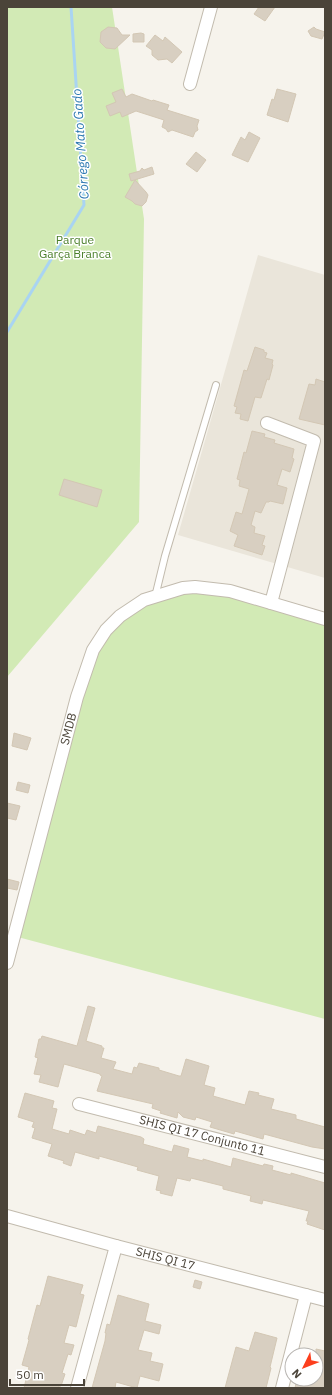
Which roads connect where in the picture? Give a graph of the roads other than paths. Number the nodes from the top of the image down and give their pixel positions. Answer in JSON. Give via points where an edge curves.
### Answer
{"nodes":[{"id":1,"x":211,"y":7,"type":"edge"},
{"id":2,"x":190,"y":84,"type":"dead end"},
{"id":3,"x":216,"y":385,"type":"dead end"},
{"id":4,"x":267,"y":423,"type":"dead end"},
{"id":5,"x":155,"y":597,"type":"junction"},
{"id":6,"x":271,"y":603,"type":"junction"},
{"id":7,"x":325,"y":619,"type":"edge"},
{"id":8,"x":7,"y":963,"type":"edge"},
{"id":9,"x":79,"y":1104,"type":"dead end"},
{"id":10,"x":325,"y":1167,"type":"edge"},
{"id":11,"x":7,"y":1216,"type":"edge"},
{"id":12,"x":116,"y":1246,"type":"junction"},
{"id":13,"x":306,"y":1295,"type":"junction"},
{"id":14,"x":325,"y":1300,"type":"edge"},
{"id":15,"x":78,"y":1388,"type":"edge"},
{"id":16,"x":282,"y":1388,"type":"edge"}],
"edges":[{"from":1,"to":2,"type":"street"},
{"from":3,"to":5,"type":"lane","via":[[164,556]]},
{"from":4,"to":6,"type":"street","via":[[314,441]]},
{"from":5,"to":6,"type":"street","name":"SMDB","via":[[195,587],[230,591]]},
{"from":5,"to":8,"type":"street","name":"SMDB","via":[[144,600],[120,616],[106,630],[93,650],[77,697]]},
{"from":6,"to":7,"type":"street","name":"SMDB"},
{"from":9,"to":10,"type":"street","name":"SHIS QI 17 Conjunto 11"},
{"from":11,"to":12,"type":"street","name":"SHIS QI 17"},
{"from":12,"to":13,"type":"street","name":"SHIS QI 17"},
{"from":12,"to":15,"type":"street"},
{"from":13,"to":14,"type":"street","name":"SHIS QI 17"},
{"from":13,"to":16,"type":"street"}]}
